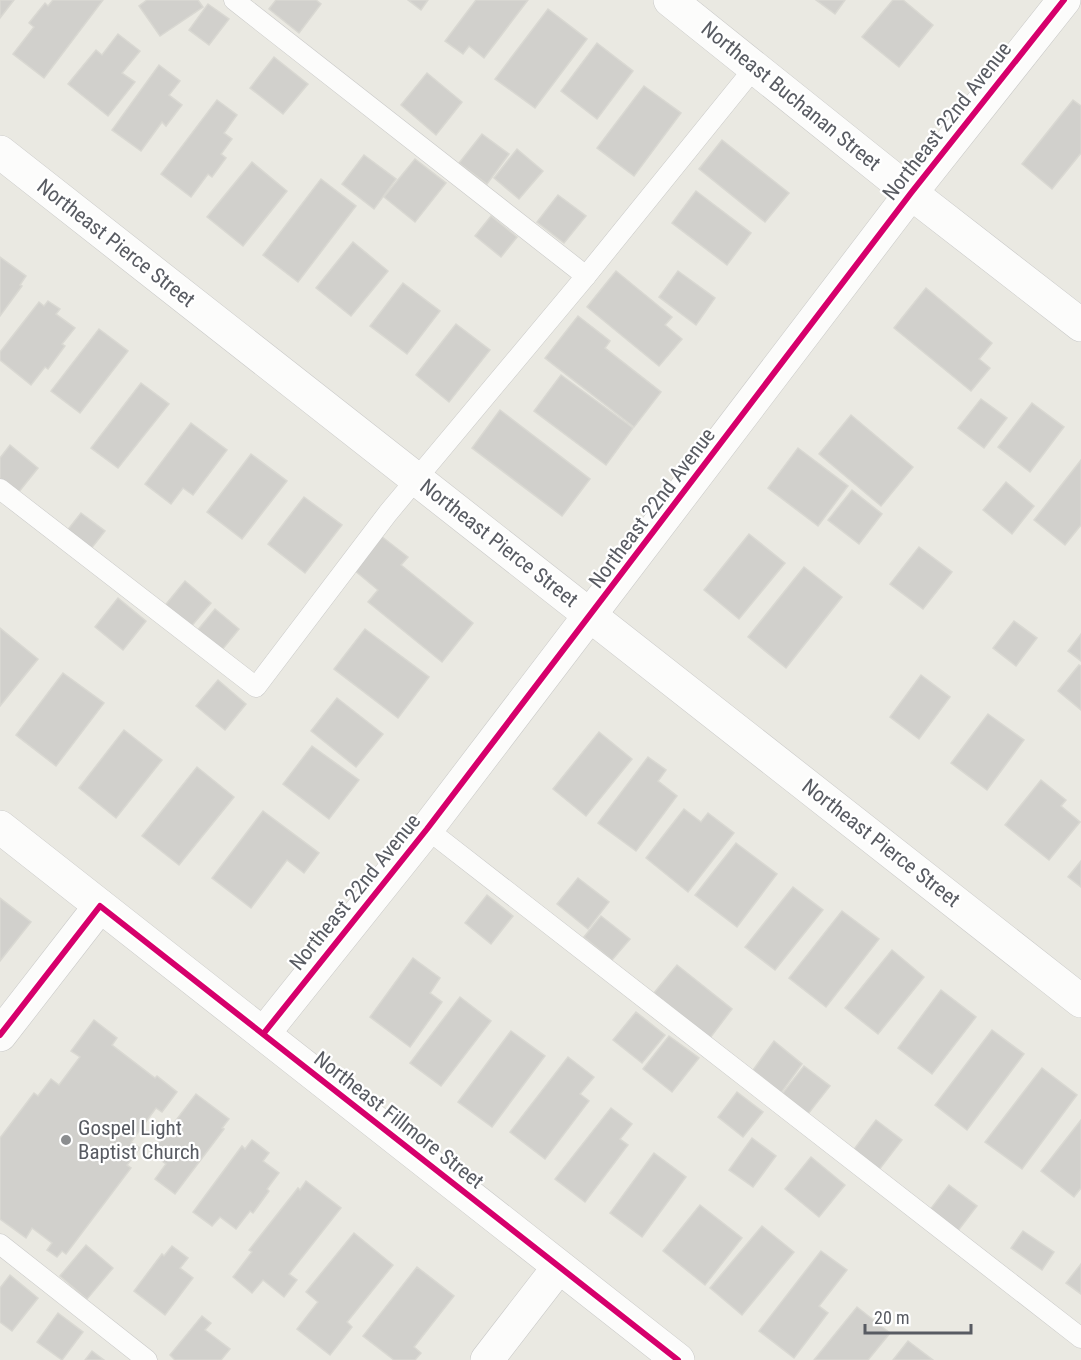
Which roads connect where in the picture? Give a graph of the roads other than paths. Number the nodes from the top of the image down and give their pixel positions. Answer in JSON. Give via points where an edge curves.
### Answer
{"nodes":[{"id":1,"x":234,"y":0,"type":"edge"},
{"id":2,"x":670,"y":0,"type":"edge"},
{"id":3,"x":1064,"y":0,"type":"edge"},
{"id":4,"x":755,"y":66,"type":"junction"},
{"id":5,"x":0,"y":152,"type":"edge"},
{"id":6,"x":911,"y":193,"type":"junction"},
{"id":7,"x":586,"y":276,"type":"junction"},
{"id":8,"x":1081,"y":325,"type":"edge"},
{"id":9,"x":417,"y":479,"type":"junction"},
{"id":10,"x":0,"y":489,"type":"edge"},
{"id":11,"x":591,"y":615,"type":"junction"},
{"id":12,"x":0,"y":827,"type":"edge"},
{"id":13,"x":427,"y":829,"type":"junction"},
{"id":14,"x":100,"y":906,"type":"junction"},
{"id":15,"x":1081,"y":1001,"type":"edge"},
{"id":16,"x":264,"y":1033,"type":"junction"},
{"id":17,"x":0,"y":1035,"type":"edge"},
{"id":18,"x":0,"y":1244,"type":"edge"},
{"id":19,"x":558,"y":1268,"type":"junction"},
{"id":20,"x":1081,"y":1338,"type":"edge"},
{"id":21,"x":147,"y":1360,"type":"edge"},
{"id":22,"x":487,"y":1360,"type":"edge"},
{"id":23,"x":678,"y":1360,"type":"edge"}],
"edges":[{"from":1,"to":7,"type":"lane"},
{"from":2,"to":4,"type":"street","name":"Northeast Buchanan Street"},
{"from":3,"to":6,"type":"street","name":"Northeast 22nd Avenue"},
{"from":4,"to":6,"type":"street","name":"Northeast Buchanan Street"},
{"from":4,"to":7,"type":"lane"},
{"from":5,"to":9,"type":"street","name":"Northeast Pierce Street"},
{"from":6,"to":8,"type":"street","name":"Northeast Buchanan Street"},
{"from":6,"to":11,"type":"street","name":"Northeast 22nd Avenue"},
{"from":7,"to":9,"type":"lane"},
{"from":9,"to":10,"type":"lane","via":[[256,687]]},
{"from":9,"to":11,"type":"street","name":"Northeast Pierce Street"},
{"from":11,"to":13,"type":"street","name":"Northeast 22nd Avenue"},
{"from":11,"to":15,"type":"street","name":"Northeast Pierce Street"},
{"from":12,"to":14,"type":"street","name":"Northeast Fillmore Street"},
{"from":13,"to":16,"type":"street","name":"Northeast 22nd Avenue"},
{"from":13,"to":20,"type":"lane"},
{"from":14,"to":16,"type":"street","name":"Northeast Fillmore Street"},
{"from":14,"to":17,"type":"street"},
{"from":16,"to":19,"type":"street","name":"Northeast Fillmore Street"},
{"from":18,"to":21,"type":"lane"},
{"from":19,"to":22,"type":"street"},
{"from":19,"to":23,"type":"street","name":"Northeast Fillmore Street"}]}
